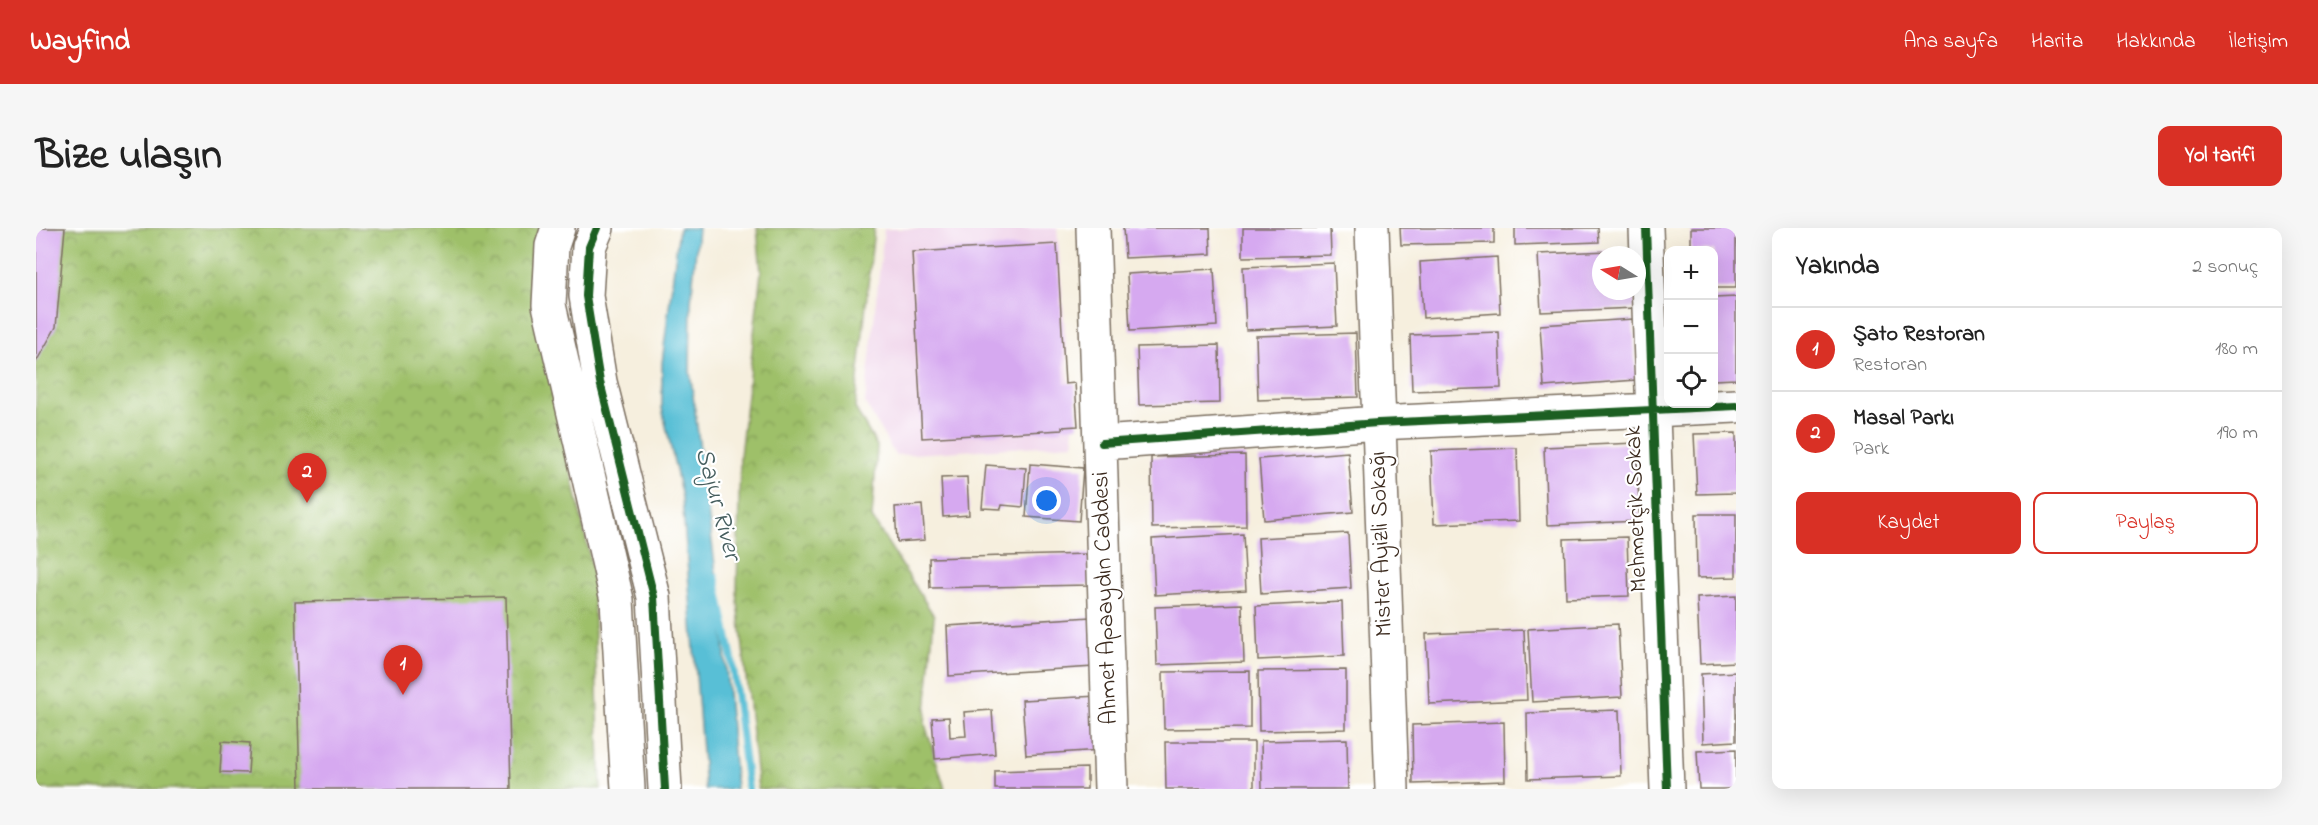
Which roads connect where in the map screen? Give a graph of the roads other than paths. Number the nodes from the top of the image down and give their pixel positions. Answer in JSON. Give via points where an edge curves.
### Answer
{"nodes":[{"id":1,"x":558,"y":228,"type":"edge"},
{"id":2,"x":597,"y":228,"type":"edge"},
{"id":3,"x":1093,"y":228,"type":"edge"},
{"id":4,"x":1371,"y":228,"type":"edge"},
{"id":5,"x":1646,"y":228,"type":"edge"},
{"id":6,"x":1736,"y":406,"type":"edge"},
{"id":7,"x":1653,"y":410,"type":"junction"},
{"id":8,"x":1378,"y":423,"type":"junction"},
{"id":9,"x":1102,"y":443,"type":"junction"},
{"id":10,"x":628,"y":789,"type":"edge"},
{"id":11,"x":665,"y":789,"type":"edge"},
{"id":12,"x":1111,"y":789,"type":"edge"},
{"id":13,"x":1392,"y":789,"type":"edge"},
{"id":14,"x":1667,"y":789,"type":"edge"}],
"edges":[{"from":1,"to":10,"type":"street","via":[[552,246],[549,305],[617,600]]},
{"from":2,"to":11,"type":"street","via":[[590,248],[586,296],[600,381],[654,597]]},
{"from":3,"to":9,"type":"street","name":"Ahmet Apaaydın Caddesi"},
{"from":4,"to":8,"type":"street","name":"Mister Ayizli Sokağı"},
{"from":5,"to":7,"type":"street","name":"Mehmetçik Sokak"},
{"from":6,"to":7,"type":"street"},
{"from":7,"to":8,"type":"street"},
{"from":7,"to":14,"type":"street","name":"Mehmetçik Sokak"},
{"from":8,"to":9,"type":"street"},
{"from":8,"to":13,"type":"street","name":"Mister Ayizli Sokağı"},
{"from":9,"to":12,"type":"street","name":"Ahmet Apaaydın Caddesi"}]}
